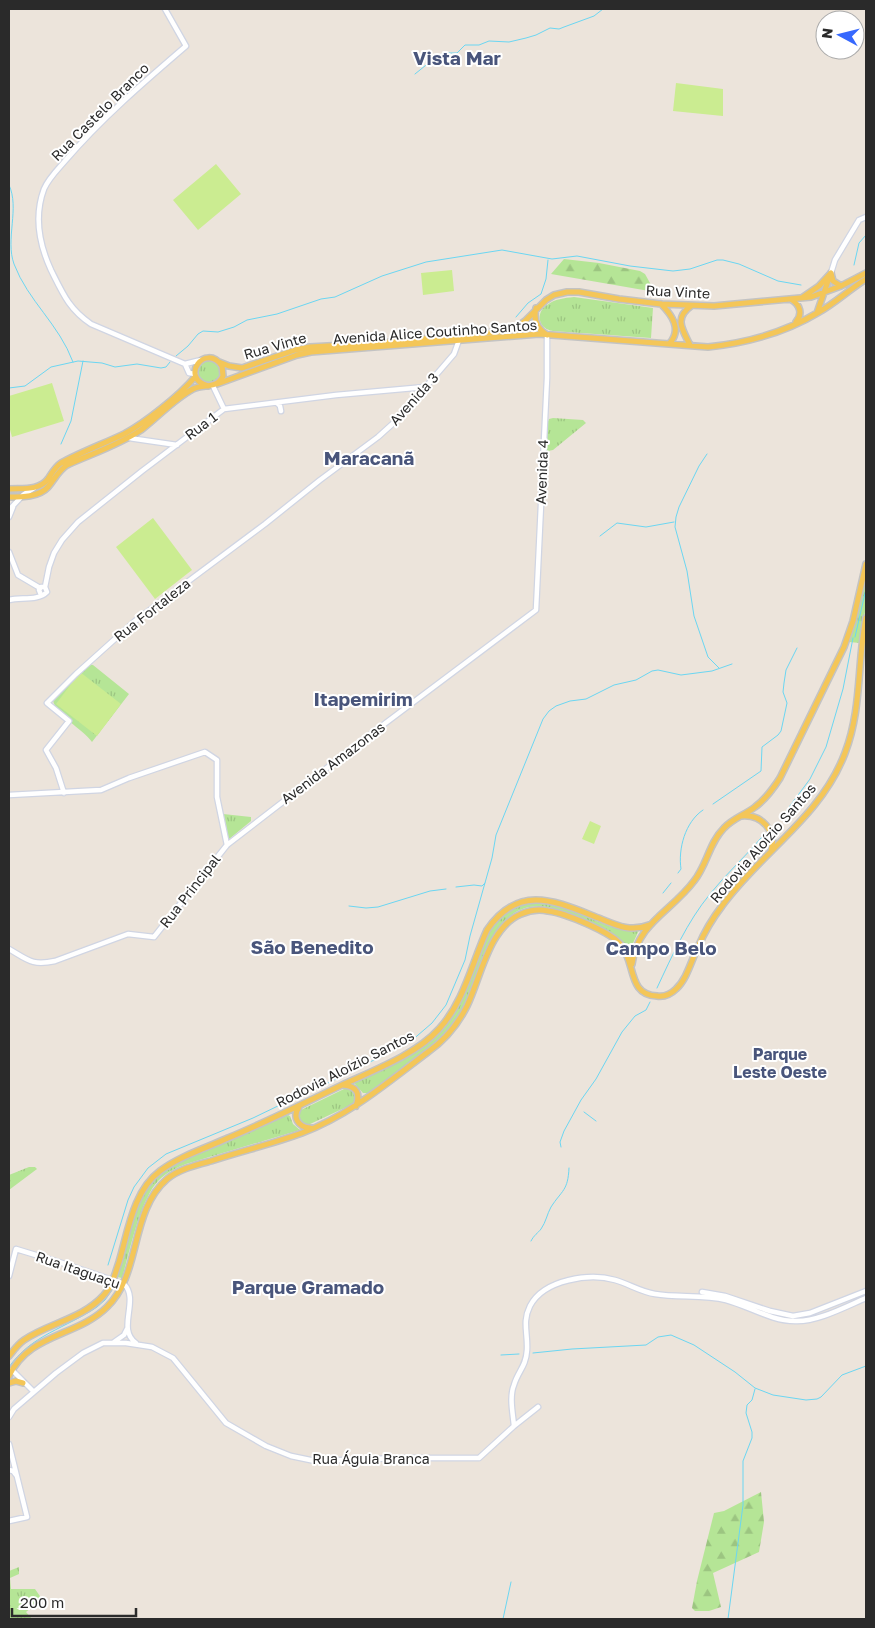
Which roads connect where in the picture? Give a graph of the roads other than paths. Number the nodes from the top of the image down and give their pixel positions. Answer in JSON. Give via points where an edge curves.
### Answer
{"nodes":[{"id":1,"x":165,"y":9,"type":"edge"},
{"id":2,"x":866,"y":217,"type":"edge"},
{"id":3,"x":831,"y":273,"type":"junction"},
{"id":4,"x":866,"y":273,"type":"edge"},
{"id":5,"x":866,"y":279,"type":"edge"},
{"id":6,"x":841,"y":286,"type":"junction"},
{"id":7,"x":824,"y":293,"type":"junction"},
{"id":8,"x":791,"y":299,"type":"junction"},
{"id":9,"x":798,"y":299,"type":"junction"},
{"id":10,"x":661,"y":304,"type":"junction"},
{"id":11,"x":691,"y":306,"type":"junction"},
{"id":12,"x":536,"y":308,"type":"junction"},
{"id":13,"x":817,"y":313,"type":"junction"},
{"id":14,"x":794,"y":324,"type":"junction"},
{"id":15,"x":547,"y":335,"type":"junction"},
{"id":16,"x":459,"y":338,"type":"junction"},
{"id":17,"x":670,"y":343,"type":"junction"},
{"id":18,"x":690,"y":345,"type":"junction"},
{"id":19,"x":202,"y":360,"type":"junction"},
{"id":20,"x":219,"y":362,"type":"junction"},
{"id":21,"x":185,"y":364,"type":"junction"},
{"id":22,"x":193,"y":374,"type":"junction"},
{"id":23,"x":212,"y":385,"type":"junction"},
{"id":24,"x":425,"y":387,"type":"junction"},
{"id":25,"x":277,"y":403,"type":"junction"},
{"id":26,"x":224,"y":409,"type":"junction"},
{"id":27,"x":281,"y":411,"type":"dead end"},
{"id":28,"x":127,"y":435,"type":"junction"},
{"id":29,"x":177,"y":445,"type":"junction"},
{"id":30,"x":37,"y":487,"type":"junction"},
{"id":31,"x":9,"y":489,"type":"edge"},
{"id":32,"x":22,"y":496,"type":"junction"},
{"id":33,"x":9,"y":497,"type":"edge"},
{"id":34,"x":11,"y":508,"type":"edge"},
{"id":35,"x":9,"y":517,"type":"edge"},
{"id":36,"x":265,"y":524,"type":"joint"},
{"id":37,"x":9,"y":552,"type":"edge"},
{"id":38,"x":866,"y":564,"type":"edge"},
{"id":39,"x":42,"y":588,"type":"junction"},
{"id":40,"x":9,"y":600,"type":"edge"},
{"id":41,"x":536,"y":610,"type":"joint"},
{"id":42,"x":866,"y":618,"type":"edge"},
{"id":43,"x":64,"y":793,"type":"junction"},
{"id":44,"x":9,"y":795,"type":"edge"},
{"id":45,"x":738,"y":816,"type":"junction"},
{"id":46,"x":227,"y":846,"type":"junction"},
{"id":47,"x":771,"y":852,"type":"junction"},
{"id":48,"x":649,"y":925,"type":"junction"},
{"id":49,"x":9,"y":949,"type":"edge"},
{"id":50,"x":631,"y":968,"type":"junction"},
{"id":51,"x":343,"y":1084,"type":"junction"},
{"id":52,"x":302,"y":1105,"type":"junction"},
{"id":53,"x":356,"y":1106,"type":"junction"},
{"id":54,"x":314,"y":1128,"type":"junction"},
{"id":55,"x":9,"y":1276,"type":"edge"},
{"id":56,"x":113,"y":1280,"type":"junction"},
{"id":57,"x":124,"y":1284,"type":"junction"},
{"id":58,"x":866,"y":1291,"type":"edge"},
{"id":59,"x":702,"y":1292,"type":"dead end"},
{"id":60,"x":866,"y":1298,"type":"edge"},
{"id":61,"x":127,"y":1329,"type":"junction"},
{"id":62,"x":114,"y":1342,"type":"junction"},
{"id":63,"x":139,"y":1345,"type":"junction"},
{"id":64,"x":9,"y":1356,"type":"edge"},
{"id":65,"x":10,"y":1368,"type":"edge"},
{"id":66,"x":9,"y":1376,"type":"edge"},
{"id":67,"x":9,"y":1383,"type":"edge"},
{"id":68,"x":23,"y":1383,"type":"junction"},
{"id":69,"x":34,"y":1392,"type":"junction"},
{"id":70,"x":538,"y":1407,"type":"dead end"},
{"id":71,"x":9,"y":1417,"type":"edge"},
{"id":72,"x":514,"y":1426,"type":"junction"},
{"id":73,"x":9,"y":1444,"type":"edge"},
{"id":74,"x":9,"y":1470,"type":"edge"},
{"id":75,"x":17,"y":1476,"type":"junction"},
{"id":76,"x":9,"y":1521,"type":"edge"}],
"edges":[{"from":1,"to":21,"type":"street","name":"Rua Castelo Branco","via":[[186,46],[78,145],[54,174],[45,187],[38,225],[49,266],[64,297],[78,315],[91,324]]},
{"from":2,"to":3,"type":"street","via":[[859,220],[850,233]]},
{"from":3,"to":6,"type":"main road","via":[[833,281]]},
{"from":3,"to":7,"type":"main road"},
{"from":3,"to":9,"type":"main road","via":[[815,290]]},
{"from":4,"to":6,"type":"main road","name":"Rua Vinte"},
{"from":5,"to":13,"type":"main road"},
{"from":6,"to":7,"type":"main road","name":"Rua Vinte"},
{"from":7,"to":9,"type":"main road","name":"Rua Vinte"},
{"from":7,"to":13,"type":"main road"},
{"from":8,"to":9,"type":"main road","name":"Rua Vinte"},
{"from":8,"to":11,"type":"main road","name":"Rua Vinte"},
{"from":8,"to":14,"type":"main road","via":[[800,313]]},
{"from":10,"to":11,"type":"main road","name":"Rua Vinte"},
{"from":10,"to":12,"type":"main road","name":"Rua Vinte","via":[[572,292],[554,295]]},
{"from":10,"to":17,"type":"main road","via":[[675,323],[676,331]]},
{"from":11,"to":18,"type":"main road","via":[[683,313],[681,321]]},
{"from":12,"to":15,"type":"main road","via":[[536,324]]},
{"from":12,"to":16,"type":"main road","name":"Rua Vinte","via":[[525,321],[510,330]]},
{"from":13,"to":14,"type":"main road"},
{"from":14,"to":18,"type":"main road","via":[[733,344]]},
{"from":15,"to":16,"type":"main road","name":"Avenida Alice Coutinho Santos"},
{"from":15,"to":17,"type":"main road","name":"Avenida Alice Coutinho Santos"},
{"from":15,"to":41,"type":"street","name":"Avenida 4"},
{"from":16,"to":20,"type":"main road","name":"Rua Vinte","via":[[310,347],[242,368]]},
{"from":16,"to":23,"type":"main road","name":"Avenida Alice Coutinho Santos","via":[[305,353]]},
{"from":16,"to":24,"type":"street","name":"Avenida 3","via":[[454,354]]},
{"from":17,"to":18,"type":"main road","name":"Avenida Alice Coutinho Santos"},
{"from":19,"to":20,"type":"main road","via":[[207,358]]},
{"from":19,"to":21,"type":"street"},
{"from":19,"to":22,"type":"main road"},
{"from":20,"to":23,"type":"main road","via":[[223,371],[220,380]]},
{"from":21,"to":22,"type":"street"},
{"from":22,"to":23,"type":"main road","via":[[202,385]]},
{"from":22,"to":28,"type":"main road","name":"Avenida Alice Coutinho Santos","via":[[184,390]]},
{"from":23,"to":26,"type":"street"},
{"from":23,"to":28,"type":"main road","name":"Avenida Alice Coutinho Santos","via":[[194,388],[140,430]]},
{"from":24,"to":25,"type":"street","name":"Rua 1"},
{"from":24,"to":36,"type":"street","name":"Avenida 3","via":[[378,437]]},
{"from":25,"to":26,"type":"street","name":"Rua 1"},
{"from":25,"to":27,"type":"street"},
{"from":26,"to":29,"type":"street","name":"Rua 1"},
{"from":28,"to":29,"type":"street"},
{"from":28,"to":30,"type":"main road","name":"Avenida Alice Coutinho Santos","via":[[61,463]]},
{"from":28,"to":32,"type":"main road","name":"Avenida Alice Coutinho Santos","via":[[67,465],[44,490]]},
{"from":29,"to":39,"type":"street","name":"Rua 1","via":[[78,522],[54,553]]},
{"from":30,"to":31,"type":"main road"},
{"from":30,"to":32,"type":"street"},
{"from":32,"to":33,"type":"main road","name":"Avenida Alice Coutinho Santos"},
{"from":32,"to":34,"type":"street"},
{"from":34,"to":35,"type":"street"},
{"from":36,"to":43,"type":"street","name":"Rua Fortaleza","via":[[135,621],[47,703],[69,721],[46,750]]},
{"from":37,"to":39,"type":"street","via":[[18,575]]},
{"from":38,"to":45,"type":"main road","name":"Rodovia Aloízio Santos","via":[[844,647],[780,778],[761,802]]},
{"from":39,"to":40,"type":"street","name":"Rua 1","via":[[47,592],[45,595]]},
{"from":41,"to":46,"type":"street","name":"Avenida Amazonas"},
{"from":42,"to":47,"type":"main road","name":"Rodovia Aloízio Santos","via":[[857,704],[845,754],[814,807]]},
{"from":43,"to":44,"type":"street"},
{"from":43,"to":46,"type":"street","via":[[101,790],[205,752],[217,760],[217,797]]},
{"from":45,"to":47,"type":"main road","via":[[754,816],[767,825],[773,840]]},
{"from":45,"to":48,"type":"main road","name":"Rodovia Aloízio Santos","via":[[714,840],[694,882]]},
{"from":46,"to":49,"type":"street","name":"Rua Principal","via":[[154,937],[128,934],[44,963],[34,963]]},
{"from":47,"to":50,"type":"main road","name":"Rodovia Aloízio Santos","via":[[719,909],[675,990],[661,996],[645,993],[635,983]]},
{"from":48,"to":50,"type":"main road","via":[[636,947]]},
{"from":48,"to":51,"type":"main road","name":"Rodovia Aloízio Santos","via":[[623,928],[544,900],[527,901],[511,907],[487,930],[458,1001],[439,1029],[412,1051]]},
{"from":50,"to":53,"type":"main road","name":"Rodovia Aloízio Santos","via":[[622,946],[607,933],[552,911],[531,910],[518,915],[495,939],[469,1003],[452,1031],[432,1050]]},
{"from":51,"to":52,"type":"main road","name":"Rodovia Aloízio Santos"},
{"from":51,"to":53,"type":"main road","via":[[355,1089]]},
{"from":52,"to":54,"type":"main road","via":[[296,1119],[303,1128]]},
{"from":52,"to":56,"type":"main road","name":"Rodovia Aloízio Santos","via":[[156,1173],[136,1204]]},
{"from":53,"to":54,"type":"main road","name":"Rodovia Aloízio Santos"},
{"from":54,"to":57,"type":"main road","name":"Rodovia Aloízio Santos","via":[[169,1177],[147,1207]]},
{"from":55,"to":56,"type":"street","name":"Rua Itaguaçu","via":[[16,1249]]},
{"from":56,"to":57,"type":"street","name":"Rua Itaguaçu"},
{"from":56,"to":64,"type":"main road","name":"Rodovia Aloízio Santos","via":[[104,1296],[93,1306],[23,1341]]},
{"from":57,"to":61,"type":"street","name":"Rua Itaguaçu","via":[[130,1297]]},
{"from":57,"to":65,"type":"main road","name":"Rodovia Aloízio Santos","via":[[100,1314],[31,1348]]},
{"from":58,"to":59,"type":"street","via":[[810,1313],[793,1316],[731,1297]]},
{"from":60,"to":72,"type":"street","via":[[796,1322],[717,1298],[654,1294],[605,1278],[564,1281],[535,1299],[524,1322],[527,1349],[512,1390]]},
{"from":61,"to":62,"type":"street"},
{"from":61,"to":63,"type":"street"},
{"from":62,"to":63,"type":"street","name":"Rua Águia Branca"},
{"from":62,"to":69,"type":"street","via":[[83,1353]]},
{"from":63,"to":72,"type":"street","name":"Rua Águia Branca","via":[[152,1347],[173,1358],[226,1423],[291,1456],[315,1461],[479,1458]]},
{"from":65,"to":66,"type":"main road","name":"Rodovia Aloízio Santos"},
{"from":65,"to":68,"type":"street"},
{"from":67,"to":68,"type":"main road"},
{"from":68,"to":69,"type":"street"},
{"from":69,"to":71,"type":"street"},
{"from":70,"to":72,"type":"street"},
{"from":73,"to":75,"type":"street"},
{"from":74,"to":75,"type":"street"},
{"from":75,"to":76,"type":"street","via":[[27,1517]]}]}
